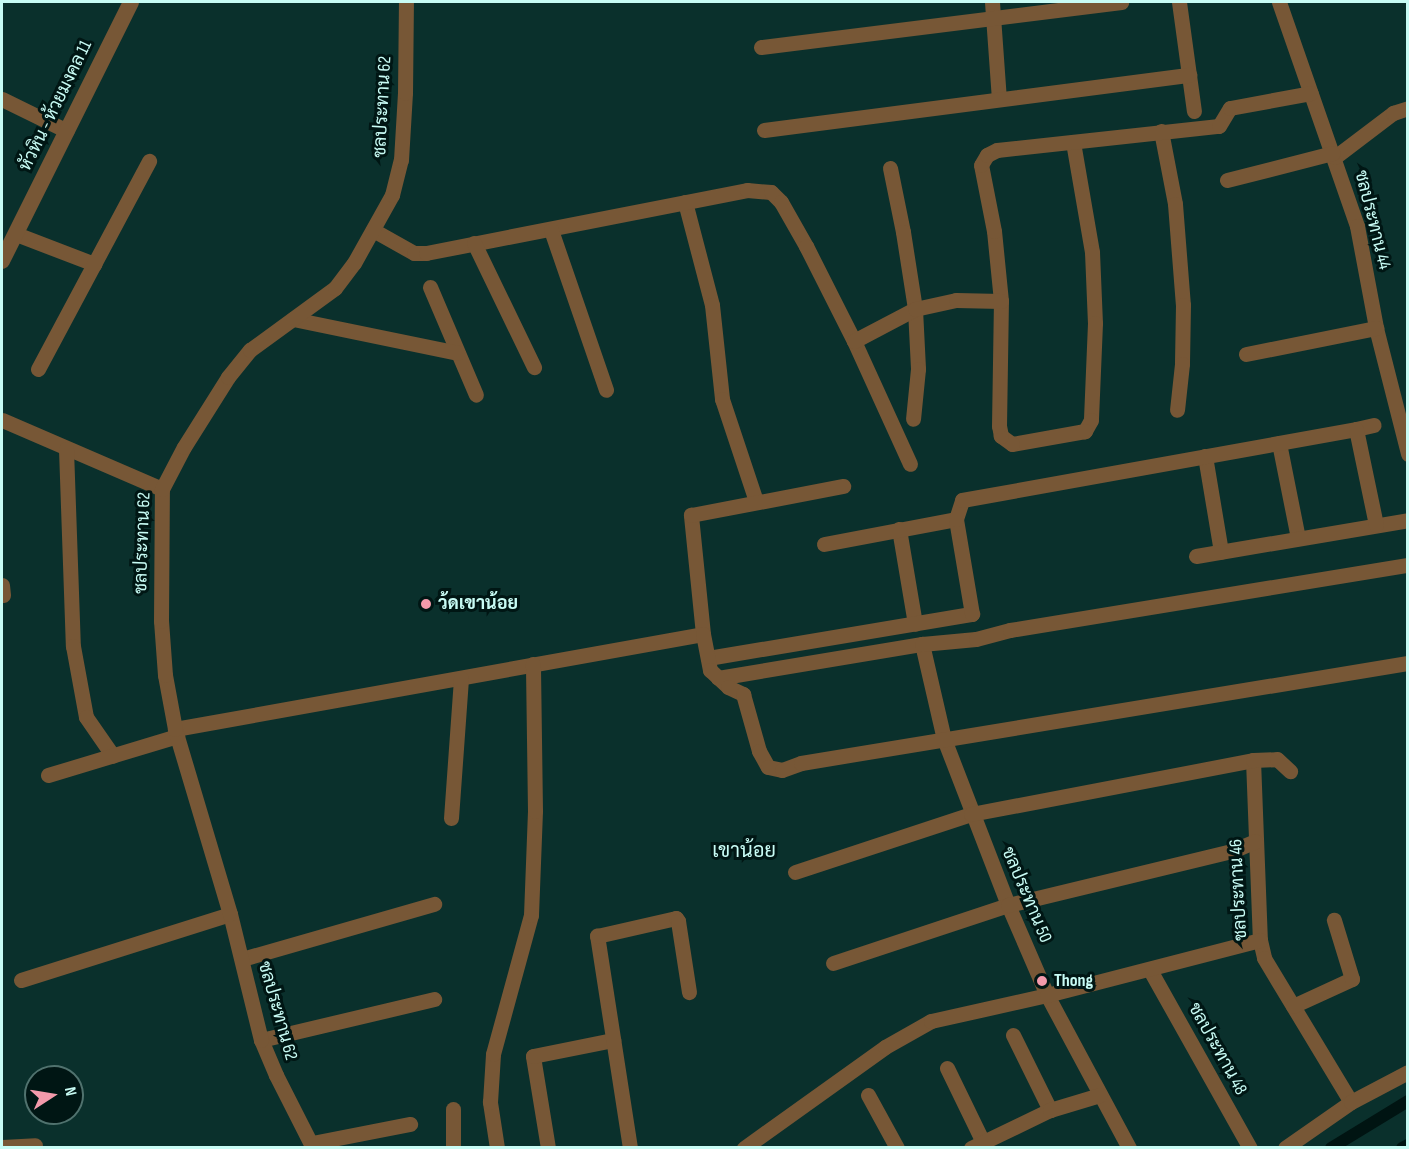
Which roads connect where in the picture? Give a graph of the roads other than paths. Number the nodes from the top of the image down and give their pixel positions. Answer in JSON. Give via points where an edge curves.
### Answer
{"nodes":[{"id":1,"x":131,"y":2,"type":"edge"},
{"id":2,"x":406,"y":2,"type":"edge"},
{"id":3,"x":992,"y":2,"type":"edge"},
{"id":4,"x":1121,"y":2,"type":"edge"},
{"id":5,"x":1179,"y":2,"type":"edge"},
{"id":6,"x":1279,"y":2,"type":"edge"},
{"id":7,"x":993,"y":19,"type":"junction"},
{"id":8,"x":761,"y":47,"type":"dead end"},
{"id":9,"x":1189,"y":75,"type":"junction"},
{"id":10,"x":1311,"y":93,"type":"junction"},
{"id":11,"x":2,"y":99,"type":"edge"},
{"id":12,"x":999,"y":99,"type":"junction"},
{"id":13,"x":1407,"y":108,"type":"edge"},
{"id":14,"x":1194,"y":111,"type":"dead end"},
{"id":15,"x":764,"y":130,"type":"dead end"},
{"id":16,"x":67,"y":131,"type":"junction"},
{"id":17,"x":1161,"y":131,"type":"junction"},
{"id":18,"x":1073,"y":142,"type":"junction"},
{"id":19,"x":1334,"y":155,"type":"junction"},
{"id":20,"x":149,"y":161,"type":"dead end"},
{"id":21,"x":890,"y":168,"type":"dead end"},
{"id":22,"x":1227,"y":180,"type":"dead end"},
{"id":23,"x":685,"y":202,"type":"junction"},
{"id":24,"x":373,"y":230,"type":"junction"},
{"id":25,"x":551,"y":230,"type":"junction"},
{"id":26,"x":16,"y":234,"type":"junction"},
{"id":27,"x":474,"y":243,"type":"junction"},
{"id":28,"x":2,"y":261,"type":"edge"},
{"id":29,"x":94,"y":264,"type":"junction"},
{"id":30,"x":430,"y":287,"type":"dead end"},
{"id":31,"x":1001,"y":301,"type":"junction"},
{"id":32,"x":915,"y":309,"type":"junction"},
{"id":33,"x":293,"y":319,"type":"junction"},
{"id":34,"x":1376,"y":328,"type":"junction"},
{"id":35,"x":854,"y":341,"type":"junction"},
{"id":36,"x":458,"y":353,"type":"junction"},
{"id":37,"x":1246,"y":354,"type":"dead end"},
{"id":38,"x":534,"y":367,"type":"dead end"},
{"id":39,"x":38,"y":369,"type":"dead end"},
{"id":40,"x":606,"y":390,"type":"dead end"},
{"id":41,"x":476,"y":395,"type":"dead end"},
{"id":42,"x":1177,"y":410,"type":"dead end"},
{"id":43,"x":913,"y":419,"type":"dead end"},
{"id":44,"x":2,"y":420,"type":"edge"},
{"id":45,"x":1374,"y":425,"type":"dead end"},
{"id":46,"x":1356,"y":429,"type":"junction"},
{"id":47,"x":1279,"y":442,"type":"junction"},
{"id":48,"x":66,"y":449,"type":"junction"},
{"id":49,"x":1407,"y":454,"type":"edge"},
{"id":50,"x":1205,"y":456,"type":"junction"},
{"id":51,"x":910,"y":464,"type":"dead end"},
{"id":52,"x":843,"y":486,"type":"dead end"},
{"id":53,"x":162,"y":489,"type":"junction"},
{"id":54,"x":756,"y":501,"type":"junction"},
{"id":55,"x":956,"y":519,"type":"junction"},
{"id":56,"x":1407,"y":519,"type":"edge"},
{"id":57,"x":1376,"y":525,"type":"junction"},
{"id":58,"x":899,"y":529,"type":"junction"},
{"id":59,"x":1299,"y":538,"type":"junction"},
{"id":60,"x":824,"y":544,"type":"dead end"},
{"id":61,"x":1221,"y":552,"type":"junction"},
{"id":62,"x":1196,"y":556,"type":"dead end"},
{"id":63,"x":1407,"y":565,"type":"edge"},
{"id":64,"x":915,"y":624,"type":"junction"},
{"id":65,"x":703,"y":634,"type":"junction"},
{"id":66,"x":922,"y":644,"type":"junction"},
{"id":67,"x":708,"y":658,"type":"junction"},
{"id":68,"x":1407,"y":663,"type":"edge"},
{"id":69,"x":533,"y":664,"type":"junction"},
{"id":70,"x":461,"y":678,"type":"junction"},
{"id":71,"x":718,"y":678,"type":"junction"},
{"id":72,"x":176,"y":733,"type":"junction"},
{"id":73,"x":944,"y":739,"type":"junction"},
{"id":74,"x":112,"y":756,"type":"junction"},
{"id":75,"x":1253,"y":760,"type":"junction"},
{"id":76,"x":1290,"y":771,"type":"dead end"},
{"id":77,"x":48,"y":774,"type":"dead end"},
{"id":78,"x":971,"y":814,"type":"junction"},
{"id":79,"x":451,"y":818,"type":"dead end"},
{"id":80,"x":1255,"y":841,"type":"junction"},
{"id":81,"x":795,"y":872,"type":"dead end"},
{"id":82,"x":434,"y":904,"type":"dead end"},
{"id":83,"x":1008,"y":905,"type":"junction"},
{"id":84,"x":230,"y":914,"type":"junction"},
{"id":85,"x":1334,"y":920,"type":"dead end"},
{"id":86,"x":1260,"y":940,"type":"junction"},
{"id":87,"x":242,"y":959,"type":"junction"},
{"id":88,"x":833,"y":963,"type":"dead end"},
{"id":89,"x":1150,"y":970,"type":"junction"},
{"id":90,"x":21,"y":980,"type":"dead end"},
{"id":91,"x":689,"y":992,"type":"dead end"},
{"id":92,"x":1047,"y":995,"type":"junction"},
{"id":93,"x":434,"y":999,"type":"dead end"},
{"id":94,"x":1293,"y":1006,"type":"junction"},
{"id":95,"x":1013,"y":1035,"type":"dead end"},
{"id":96,"x":261,"y":1040,"type":"junction"},
{"id":97,"x":613,"y":1040,"type":"junction"},
{"id":98,"x":948,"y":1068,"type":"dead end"},
{"id":99,"x":1407,"y":1072,"type":"edge"},
{"id":100,"x":868,"y":1095,"type":"dead end"},
{"id":101,"x":1100,"y":1095,"type":"junction"},
{"id":102,"x":1351,"y":1101,"type":"junction"},
{"id":103,"x":453,"y":1108,"type":"dead end"},
{"id":104,"x":1050,"y":1110,"type":"junction"},
{"id":105,"x":410,"y":1124,"type":"dead end"},
{"id":106,"x":977,"y":1144,"type":"edge"},
{"id":107,"x":35,"y":1145,"type":"dead end"},
{"id":108,"x":313,"y":1145,"type":"edge"},
{"id":109,"x":2,"y":1147,"type":"edge"},
{"id":110,"x":453,"y":1148,"type":"edge"},
{"id":111,"x":496,"y":1148,"type":"edge"},
{"id":112,"x":548,"y":1148,"type":"edge"},
{"id":113,"x":630,"y":1148,"type":"edge"},
{"id":114,"x":744,"y":1148,"type":"edge"},
{"id":115,"x":897,"y":1148,"type":"edge"},
{"id":116,"x":1129,"y":1148,"type":"edge"},
{"id":117,"x":1250,"y":1148,"type":"edge"},
{"id":118,"x":1285,"y":1148,"type":"edge"}],
"edges":[{"from":1,"to":16,"type":"street","name":"หัวหิน - ห้วยมงคล 11"},
{"from":2,"to":24,"type":"street","name":"ชลประทาน 62","via":[[401,160],[392,195]]},
{"from":3,"to":7,"type":"street"},
{"from":4,"to":7,"type":"street"},
{"from":5,"to":9,"type":"street"},
{"from":6,"to":10,"type":"street","name":"ชลประทาน 44"},
{"from":7,"to":8,"type":"street"},
{"from":7,"to":12,"type":"street"},
{"from":9,"to":12,"type":"street"},
{"from":9,"to":14,"type":"street"},
{"from":10,"to":17,"type":"street","via":[[1230,108],[1219,126]]},
{"from":10,"to":19,"type":"street","name":"ชลประทาน 44"},
{"from":11,"to":16,"type":"street"},
{"from":12,"to":15,"type":"street"},
{"from":13,"to":19,"type":"street","via":[[1393,113]]},
{"from":16,"to":26,"type":"street","name":"หัวหิน - ห้วยมงคล 11"},
{"from":17,"to":18,"type":"street"},
{"from":17,"to":42,"type":"street","via":[[1180,251],[1184,305]]},
{"from":18,"to":31,"type":"street","via":[[997,150],[987,155],[981,165],[994,231]]},
{"from":18,"to":31,"type":"street","via":[[1092,252],[1095,323],[1091,420],[1085,431],[1017,444],[1002,436]]},
{"from":19,"to":22,"type":"street"},
{"from":19,"to":34,"type":"street","name":"ชลประทาน 44","via":[[1357,226]]},
{"from":20,"to":29,"type":"street"},
{"from":21,"to":32,"type":"street"},
{"from":23,"to":25,"type":"street"},
{"from":23,"to":35,"type":"street","via":[[747,190],[771,192],[781,202]]},
{"from":23,"to":54,"type":"street","via":[[712,305],[723,399]]},
{"from":24,"to":27,"type":"street","via":[[414,253]]},
{"from":24,"to":33,"type":"street","name":"ชลประทาน 62","via":[[335,288]]},
{"from":25,"to":27,"type":"street"},
{"from":25,"to":40,"type":"street"},
{"from":26,"to":28,"type":"street","name":"หัวหิน - ห้วยมงคล 11"},
{"from":26,"to":29,"type":"street"},
{"from":27,"to":38,"type":"street"},
{"from":29,"to":39,"type":"street"},
{"from":30,"to":36,"type":"street"},
{"from":31,"to":32,"type":"street","via":[[956,300]]},
{"from":32,"to":35,"type":"street"},
{"from":32,"to":43,"type":"street","via":[[918,369]]},
{"from":33,"to":36,"type":"street"},
{"from":33,"to":53,"type":"street","name":"ชลประทาน 62","via":[[250,350],[228,377]]},
{"from":34,"to":37,"type":"street"},
{"from":34,"to":49,"type":"street","name":"ชลประทาน 44"},
{"from":35,"to":51,"type":"street"},
{"from":36,"to":41,"type":"street"},
{"from":44,"to":48,"type":"street"},
{"from":45,"to":46,"type":"street"},
{"from":46,"to":47,"type":"street"},
{"from":46,"to":57,"type":"street"},
{"from":47,"to":50,"type":"street"},
{"from":47,"to":59,"type":"street"},
{"from":48,"to":53,"type":"street"},
{"from":48,"to":74,"type":"street","via":[[73,646],[86,717]]},
{"from":50,"to":55,"type":"street","via":[[962,500]]},
{"from":50,"to":61,"type":"street"},
{"from":52,"to":54,"type":"street"},
{"from":53,"to":72,"type":"street","name":"ชลประทาน 62","via":[[161,621],[165,675]]},
{"from":54,"to":65,"type":"street","via":[[691,515]]},
{"from":55,"to":58,"type":"street"},
{"from":55,"to":64,"type":"street","via":[[972,614]]},
{"from":56,"to":57,"type":"street"},
{"from":57,"to":59,"type":"street"},
{"from":58,"to":60,"type":"street"},
{"from":58,"to":64,"type":"street"},
{"from":59,"to":61,"type":"street"},
{"from":61,"to":62,"type":"street"},
{"from":63,"to":66,"type":"street","via":[[1010,630],[976,639]]},
{"from":64,"to":67,"type":"street"},
{"from":65,"to":67,"type":"street"},
{"from":65,"to":69,"type":"street"},
{"from":66,"to":71,"type":"street"},
{"from":66,"to":73,"type":"street","name":"ชลประทาน 50"},
{"from":67,"to":71,"type":"street","via":[[710,670]]},
{"from":68,"to":73,"type":"street"},
{"from":69,"to":70,"type":"street"},
{"from":69,"to":111,"type":"street","via":[[535,811],[531,915],[493,1054],[490,1102]]},
{"from":70,"to":72,"type":"street"},
{"from":70,"to":79,"type":"street"},
{"from":71,"to":73,"type":"street","via":[[743,694],[759,751],[768,767],[775,769]]},
{"from":72,"to":74,"type":"street"},
{"from":72,"to":84,"type":"street","name":"ชลประทาน 62"},
{"from":73,"to":78,"type":"street","name":"ชลประทาน 50"},
{"from":74,"to":77,"type":"street"},
{"from":75,"to":76,"type":"street","via":[[1277,759]]},
{"from":75,"to":78,"type":"street"},
{"from":75,"to":80,"type":"street","name":"ชลประทาน 46"},
{"from":78,"to":81,"type":"street"},
{"from":78,"to":83,"type":"street","name":"ชลประทาน 50"},
{"from":80,"to":83,"type":"street","via":[[1232,851]]},
{"from":80,"to":86,"type":"street","name":"ชลประทาน 46"},
{"from":82,"to":87,"type":"street"},
{"from":83,"to":88,"type":"street"},
{"from":83,"to":92,"type":"street","name":"ชลประทาน 50"},
{"from":84,"to":87,"type":"street","name":"ชลประทาน 62"},
{"from":84,"to":90,"type":"street"},
{"from":85,"to":94,"type":"street","via":[[1352,979]]},
{"from":86,"to":89,"type":"street"},
{"from":86,"to":94,"type":"street","name":"ชลประทาน 46","via":[[1264,958]]},
{"from":87,"to":96,"type":"street","name":"ชลประทาน 62"},
{"from":89,"to":92,"type":"street"},
{"from":89,"to":117,"type":"street","name":"ชลประทาน 48"},
{"from":91,"to":97,"type":"street","via":[[676,918],[597,936]]},
{"from":92,"to":101,"type":"street","name":"ชลประทาน 50"},
{"from":92,"to":114,"type":"street","via":[[931,1021],[885,1047]]},
{"from":93,"to":96,"type":"street"},
{"from":94,"to":102,"type":"street","name":"ชลประทาน 46"},
{"from":95,"to":104,"type":"street"},
{"from":96,"to":108,"type":"street","name":"ชลประทาน 62"},
{"from":97,"to":112,"type":"street","via":[[533,1056]]},
{"from":97,"to":113,"type":"street"},
{"from":98,"to":106,"type":"street"},
{"from":99,"to":102,"type":"street"},
{"from":100,"to":115,"type":"street"},
{"from":101,"to":104,"type":"street"},
{"from":101,"to":116,"type":"street","name":"ชลประทาน 50"},
{"from":102,"to":118,"type":"street"},
{"from":103,"to":110,"type":"street"},
{"from":104,"to":106,"type":"street"},
{"from":105,"to":108,"type":"street"},
{"from":107,"to":109,"type":"street"}]}
